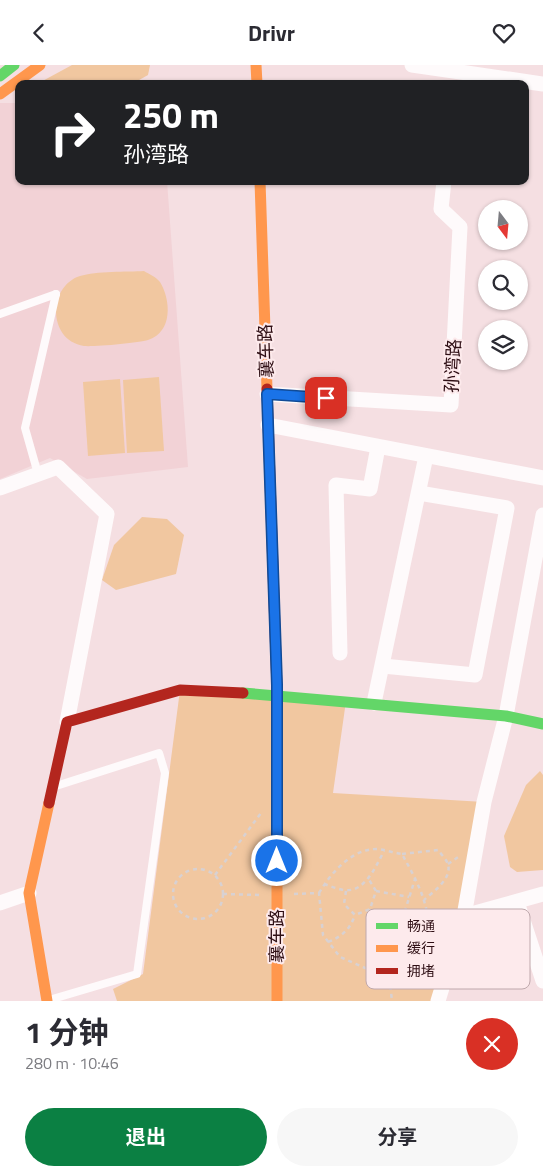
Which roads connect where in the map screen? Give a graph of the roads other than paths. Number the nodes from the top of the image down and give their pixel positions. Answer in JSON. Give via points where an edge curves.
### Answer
{"nodes":[{"id":1,"x":14,"y":65,"type":"edge"},
{"id":2,"x":40,"y":65,"type":"edge"},
{"id":3,"x":256,"y":65,"type":"edge"},
{"id":4,"x":412,"y":65,"type":"edge"},
{"id":5,"x":454,"y":73,"type":"edge"},
{"id":6,"x":0,"y":76,"type":"edge"},
{"id":7,"x":19,"y":80,"type":"edge"},
{"id":8,"x":257,"y":80,"type":"edge"},
{"id":9,"x":511,"y":80,"type":"edge"},
{"id":10,"x":529,"y":82,"type":"edge"},
{"id":11,"x":15,"y":83,"type":"edge"},
{"id":12,"x":543,"y":84,"type":"edge"},
{"id":13,"x":0,"y":94,"type":"edge"},
{"id":14,"x":260,"y":185,"type":"edge"},
{"id":15,"x":444,"y":185,"type":"edge"},
{"id":16,"x":0,"y":314,"type":"edge"},
{"id":17,"x":267,"y":394,"type":"junction"},
{"id":18,"x":268,"y":425,"type":"junction"},
{"id":19,"x":378,"y":447,"type":"junction"},
{"id":20,"x":426,"y":456,"type":"junction"},
{"id":21,"x":38,"y":474,"type":"junction"},
{"id":22,"x":543,"y":478,"type":"edge"},
{"id":23,"x":0,"y":488,"type":"edge"},
{"id":24,"x":419,"y":493,"type":"junction"},
{"id":25,"x":543,"y":515,"type":"edge"},
{"id":26,"x":340,"y":653,"type":"dead end"},
{"id":27,"x":383,"y":666,"type":"junction"},
{"id":28,"x":277,"y":694,"type":"junction"},
{"id":29,"x":374,"y":703,"type":"junction"},
{"id":30,"x":506,"y":717,"type":"junction"},
{"id":31,"x":67,"y":722,"type":"junction"},
{"id":32,"x":543,"y":724,"type":"edge"},
{"id":33,"x":52,"y":787,"type":"junction"},
{"id":34,"x":28,"y":893,"type":"junction"},
{"id":35,"x":543,"y":894,"type":"edge"},
{"id":36,"x":517,"y":902,"type":"junction"},
{"id":37,"x":0,"y":903,"type":"edge"},
{"id":38,"x":465,"y":909,"type":"edge"},
{"id":39,"x":492,"y":909,"type":"edge"},
{"id":40,"x":519,"y":909,"type":"edge"},
{"id":41,"x":530,"y":942,"type":"edge"},
{"id":42,"x":543,"y":981,"type":"edge"},
{"id":43,"x":442,"y":989,"type":"edge"},
{"id":44,"x":47,"y":1001,"type":"edge"},
{"id":45,"x":277,"y":1001,"type":"edge"},
{"id":46,"x":438,"y":1001,"type":"edge"}],
"edges":[{"from":1,"to":6,"type":"main road"},
{"from":2,"to":7,"type":"main road"},
{"from":3,"to":8,"type":"main road"},
{"from":4,"to":5,"type":"street"},
{"from":5,"to":9,"type":"street"},
{"from":10,"to":12,"type":"street"},
{"from":11,"to":13,"type":"main road"},
{"from":14,"to":17,"type":"main road","name":"襄车路"},
{"from":15,"to":17,"type":"street","name":"孙湾路","via":[[441,209],[460,227],[451,405]]},
{"from":16,"to":21,"type":"lane","via":[[56,294],[26,428]]},
{"from":17,"to":18,"type":"main road","name":"襄车路"},
{"from":18,"to":19,"type":"street"},
{"from":18,"to":28,"type":"main road","name":"襄车路"},
{"from":19,"to":20,"type":"street"},
{"from":19,"to":26,"type":"street","via":[[370,489],[336,485]]},
{"from":20,"to":22,"type":"street"},
{"from":20,"to":24,"type":"street"},
{"from":21,"to":23,"type":"street"},
{"from":21,"to":31,"type":"street","via":[[58,467],[107,514]]},
{"from":24,"to":27,"type":"street"},
{"from":24,"to":27,"type":"street","via":[[507,508],[475,675]]},
{"from":25,"to":30,"type":"street"},
{"from":27,"to":29,"type":"street"},
{"from":28,"to":29,"type":"main road"},
{"from":28,"to":31,"type":"main road","via":[[180,690]]},
{"from":28,"to":45,"type":"main road","name":"襄车路"},
{"from":29,"to":30,"type":"main road"},
{"from":30,"to":32,"type":"main road"},
{"from":30,"to":38,"type":"street","via":[[484,802]]},
{"from":31,"to":33,"type":"main road"},
{"from":33,"to":34,"type":"main road"},
{"from":33,"to":44,"type":"lane","via":[[159,753],[165,773],[137,973]]},
{"from":34,"to":37,"type":"street"},
{"from":34,"to":44,"type":"main road"},
{"from":35,"to":36,"type":"street"},
{"from":36,"to":39,"type":"street"},
{"from":36,"to":40,"type":"street"},
{"from":41,"to":42,"type":"street"},
{"from":43,"to":46,"type":"street"}]}
